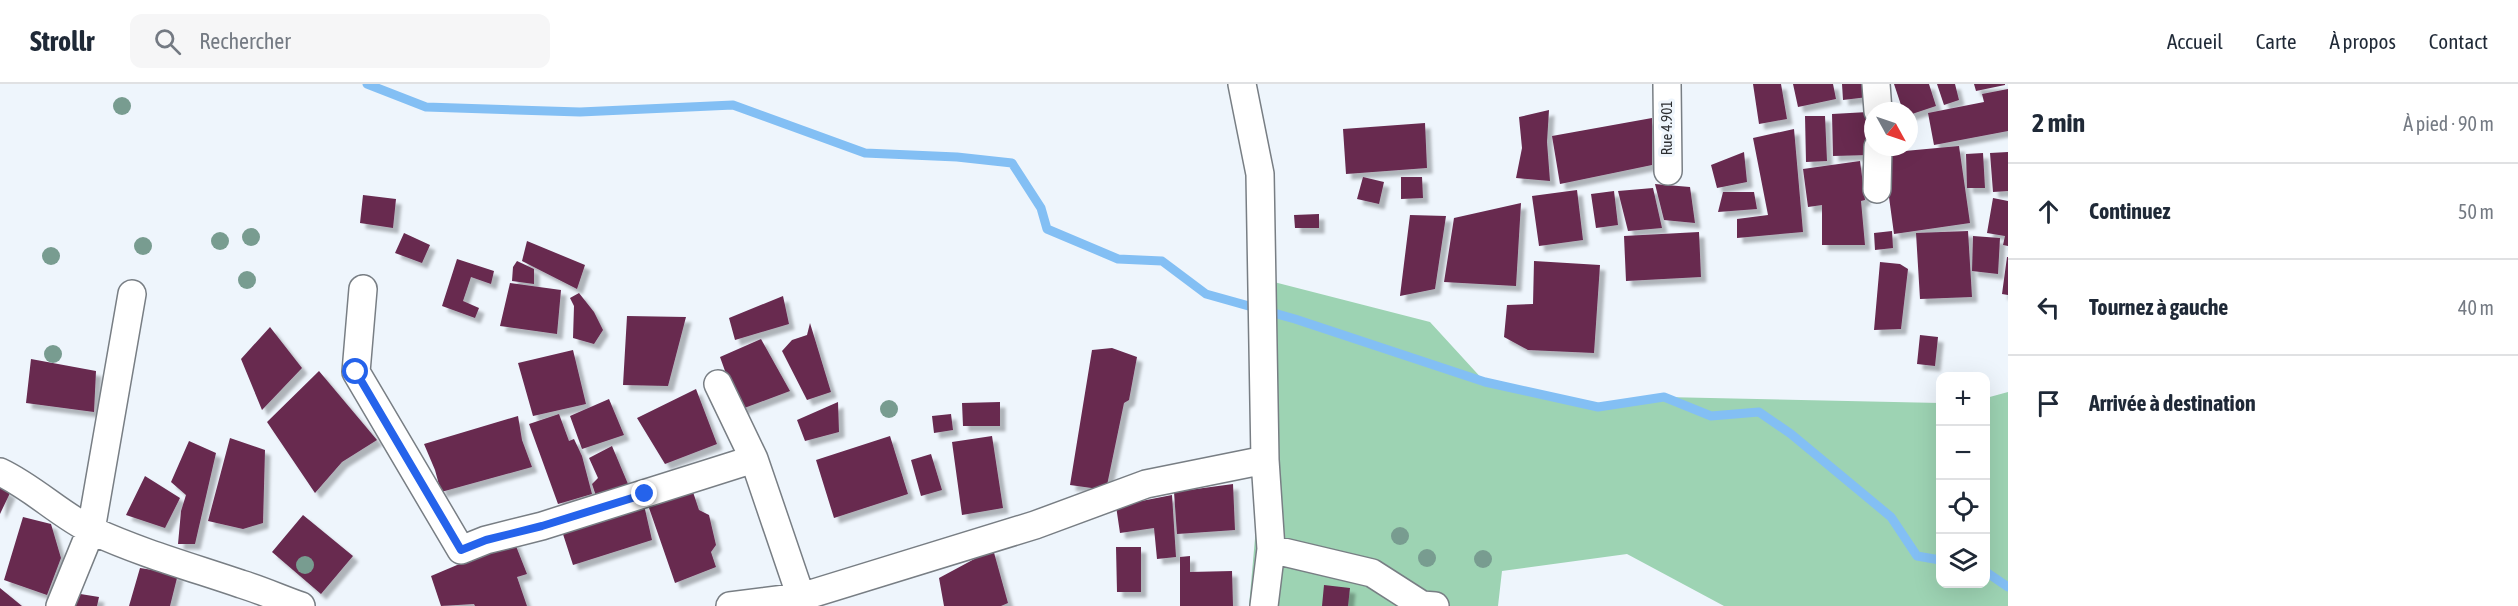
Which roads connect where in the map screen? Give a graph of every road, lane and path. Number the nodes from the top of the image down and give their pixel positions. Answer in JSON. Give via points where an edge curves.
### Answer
{"nodes":[{"id":1,"x":1242,"y":84,"type":"edge"},
{"id":2,"x":1667,"y":84,"type":"edge"},
{"id":3,"x":1876,"y":84,"type":"edge"},
{"id":4,"x":1877,"y":102,"type":"edge"},
{"id":5,"x":1878,"y":156,"type":"edge"},
{"id":6,"x":1668,"y":171,"type":"dead end"},
{"id":7,"x":1877,"y":189,"type":"dead end"},
{"id":8,"x":363,"y":289,"type":"dead end"},
{"id":9,"x":132,"y":294,"type":"dead end"},
{"id":10,"x":718,"y":384,"type":"dead end"},
{"id":11,"x":754,"y":459,"type":"junction"},
{"id":12,"x":1265,"y":460,"type":"junction"},
{"id":13,"x":0,"y":472,"type":"edge"},
{"id":14,"x":91,"y":530,"type":"junction"},
{"id":15,"x":1271,"y":549,"type":"junction"},
{"id":16,"x":801,"y":597,"type":"junction"},
{"id":17,"x":287,"y":604,"type":"edge"},
{"id":18,"x":60,"y":606,"type":"edge"},
{"id":19,"x":730,"y":606,"type":"edge"},
{"id":20,"x":1264,"y":606,"type":"edge"},
{"id":21,"x":1435,"y":606,"type":"edge"}],
"edges":[{"from":1,"to":12,"type":"street","via":[[1260,174]]},
{"from":2,"to":6,"type":"street","name":"Rue 4.901"},
{"from":3,"to":4,"type":"street"},
{"from":5,"to":7,"type":"street"},
{"from":8,"to":11,"type":"street","via":[[356,372],[461,550]]},
{"from":9,"to":14,"type":"street"},
{"from":10,"to":11,"type":"street"},
{"from":11,"to":16,"type":"street"},
{"from":12,"to":15,"type":"street"},
{"from":12,"to":16,"type":"street","via":[[1146,484],[1035,525]]},
{"from":13,"to":14,"type":"street"},
{"from":14,"to":17,"type":"street","via":[[141,552],[243,584]]},
{"from":14,"to":18,"type":"street"},
{"from":15,"to":20,"type":"street"},
{"from":15,"to":21,"type":"street","via":[[1372,573],[1422,605]]},
{"from":16,"to":19,"type":"street"}]}
